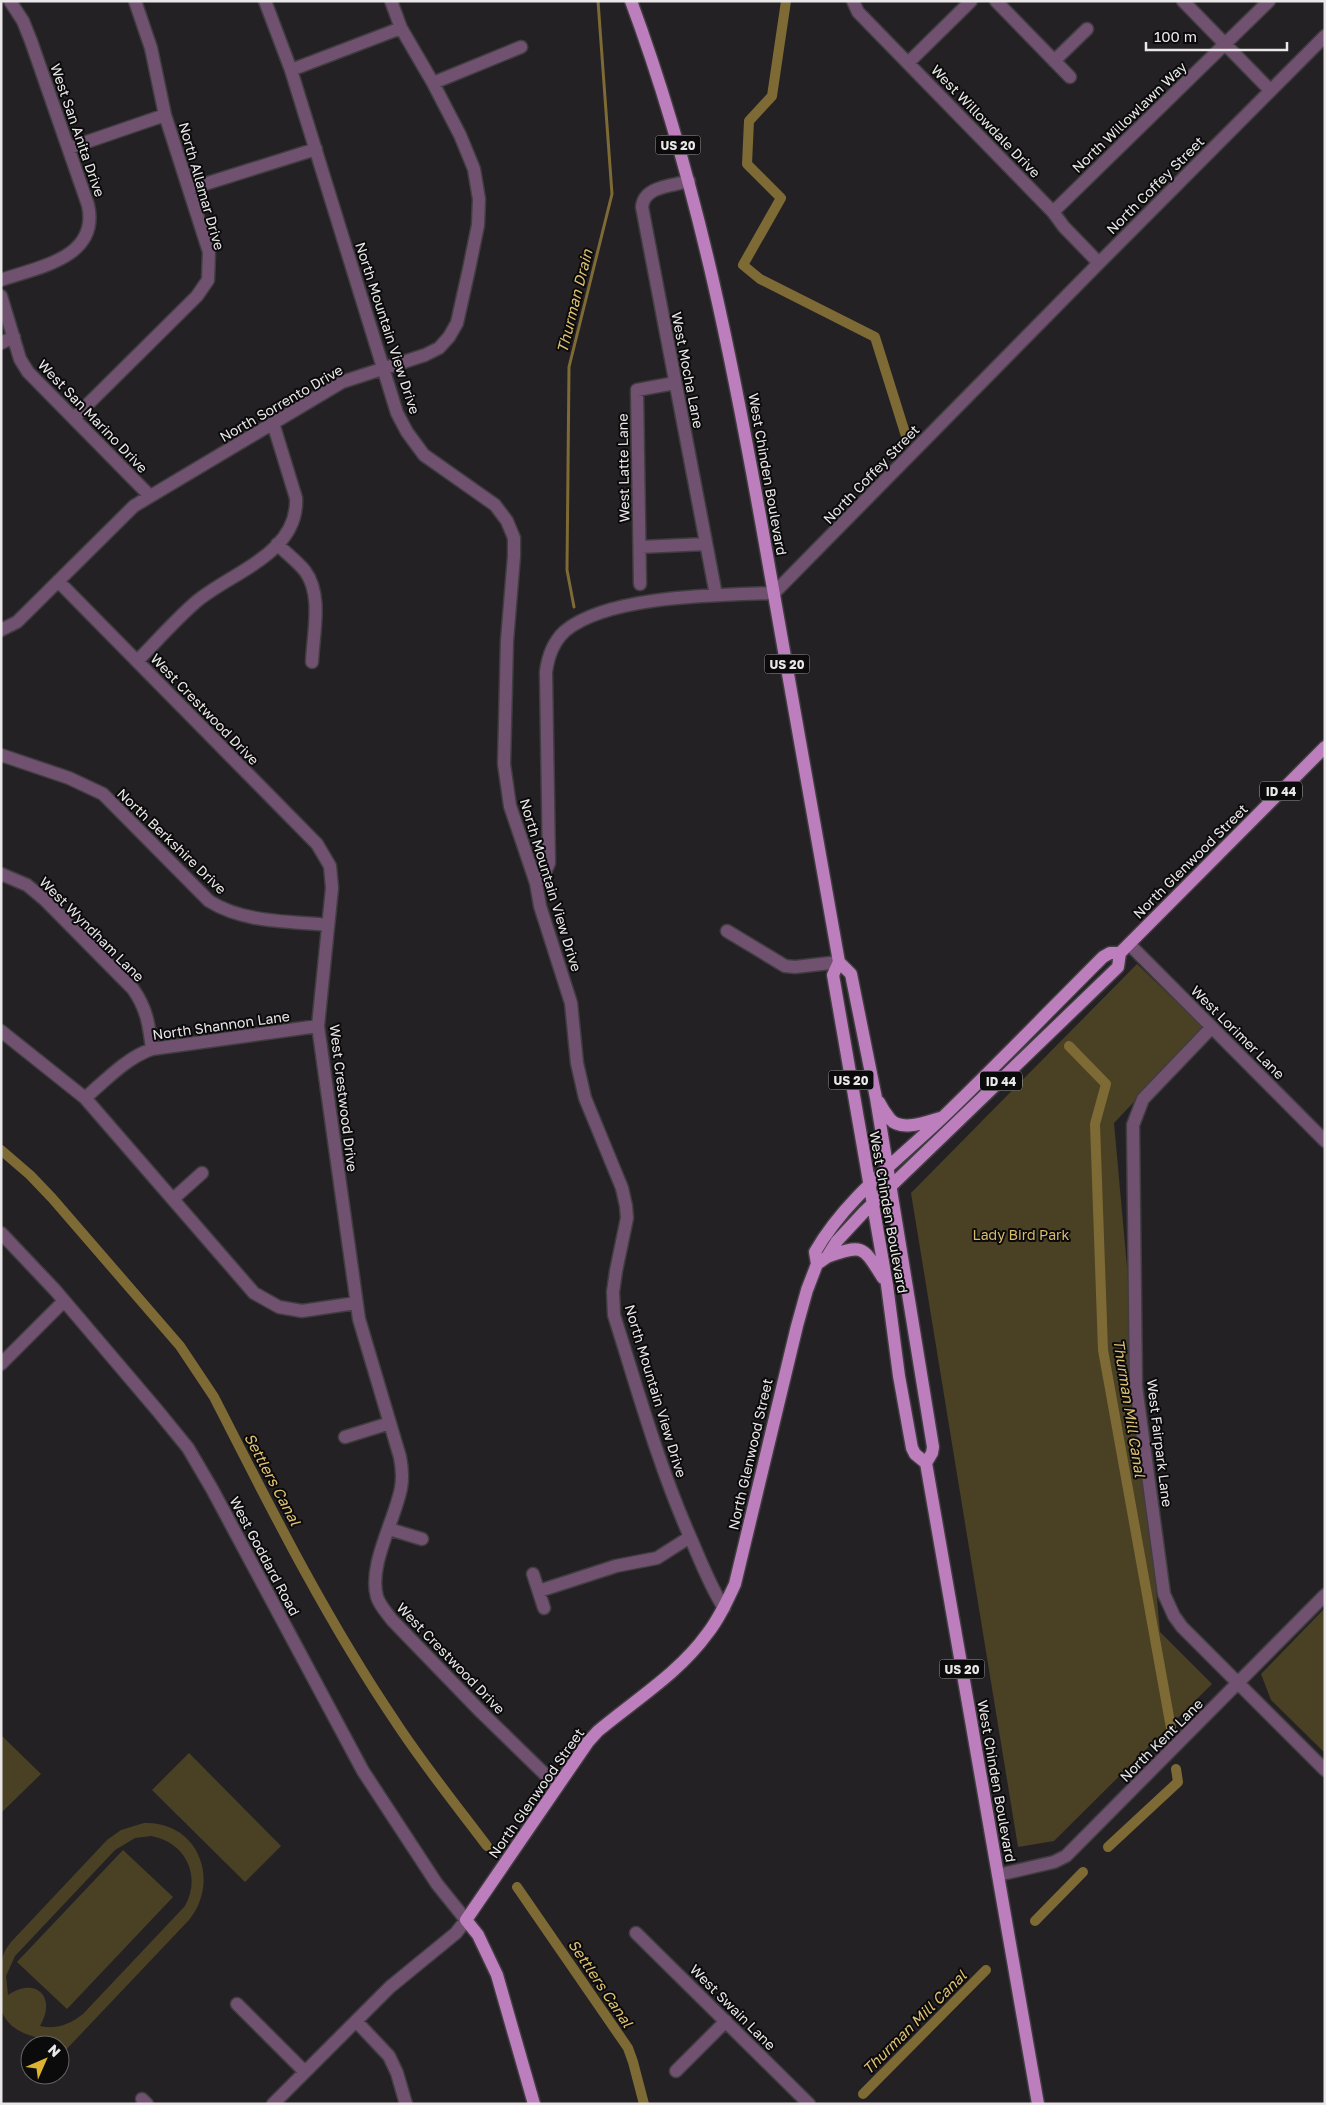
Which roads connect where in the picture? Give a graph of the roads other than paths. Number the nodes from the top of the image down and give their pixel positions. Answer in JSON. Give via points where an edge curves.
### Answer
{"nodes":[{"id":1,"x":10,"y":1,"type":"edge"},
{"id":2,"x":135,"y":1,"type":"edge"},
{"id":3,"x":264,"y":1,"type":"edge"},
{"id":4,"x":391,"y":1,"type":"edge"},
{"id":5,"x":631,"y":1,"type":"edge"},
{"id":6,"x":853,"y":1,"type":"edge"},
{"id":7,"x":971,"y":1,"type":"edge"},
{"id":8,"x":996,"y":1,"type":"edge"},
{"id":9,"x":1183,"y":1,"type":"edge"},
{"id":10,"x":1269,"y":1,"type":"edge"},
{"id":11,"x":401,"y":28,"type":"junction"},
{"id":12,"x":1087,"y":29,"type":"dead end"},
{"id":13,"x":1325,"y":36,"type":"edge"},
{"id":14,"x":1225,"y":44,"type":"junction"},
{"id":15,"x":521,"y":47,"type":"dead end"},
{"id":16,"x":1054,"y":61,"type":"junction"},
{"id":17,"x":908,"y":63,"type":"junction"},
{"id":18,"x":291,"y":70,"type":"junction"},
{"id":19,"x":1070,"y":76,"type":"dead end"},
{"id":20,"x":433,"y":83,"type":"junction"},
{"id":21,"x":1270,"y":90,"type":"junction"},
{"id":22,"x":165,"y":115,"type":"junction"},
{"id":23,"x":69,"y":148,"type":"junction"},
{"id":24,"x":316,"y":149,"type":"junction"},
{"id":25,"x":689,"y":181,"type":"junction"},
{"id":26,"x":188,"y":189,"type":"junction"},
{"id":27,"x":1053,"y":212,"type":"junction"},
{"id":28,"x":1099,"y":262,"type":"junction"},
{"id":29,"x":1,"y":280,"type":"edge"},
{"id":30,"x":1,"y":296,"type":"edge"},
{"id":31,"x":14,"y":337,"type":"junction"},
{"id":32,"x":1,"y":344,"type":"edge"},
{"id":33,"x":384,"y":369,"type":"junction"},
{"id":34,"x":676,"y":383,"type":"junction"},
{"id":35,"x":74,"y":418,"type":"junction"},
{"id":36,"x":273,"y":423,"type":"junction"},
{"id":37,"x":150,"y":496,"type":"junction"},
{"id":38,"x":277,"y":544,"type":"junction"},
{"id":39,"x":706,"y":544,"type":"junction"},
{"id":40,"x":640,"y":548,"type":"junction"},
{"id":41,"x":58,"y":581,"type":"junction"},
{"id":42,"x":640,"y":584,"type":"dead end"},
{"id":43,"x":774,"y":593,"type":"junction"},
{"id":44,"x":716,"y":596,"type":"junction"},
{"id":45,"x":1,"y":630,"type":"edge"},
{"id":46,"x":137,"y":661,"type":"junction"},
{"id":47,"x":312,"y":662,"type":"dead end"},
{"id":48,"x":1325,"y":747,"type":"edge"},
{"id":49,"x":1,"y":755,"type":"edge"},
{"id":50,"x":1,"y":874,"type":"edge"},
{"id":51,"x":536,"y":883,"type":"junction"},
{"id":52,"x":328,"y":925,"type":"junction"},
{"id":53,"x":727,"y":931,"type":"dead end"},
{"id":54,"x":1129,"y":944,"type":"junction"},
{"id":55,"x":1120,"y":953,"type":"junction"},
{"id":56,"x":839,"y":962,"type":"junction"},
{"id":57,"x":318,"y":1026,"type":"junction"},
{"id":58,"x":1212,"y":1027,"type":"junction"},
{"id":59,"x":1,"y":1031,"type":"edge"},
{"id":60,"x":152,"y":1049,"type":"junction"},
{"id":61,"x":85,"y":1098,"type":"junction"},
{"id":62,"x":876,"y":1098,"type":"junction"},
{"id":63,"x":942,"y":1118,"type":"junction"},
{"id":64,"x":1325,"y":1141,"type":"edge"},
{"id":65,"x":888,"y":1170,"type":"junction"},
{"id":66,"x":202,"y":1173,"type":"dead end"},
{"id":67,"x":870,"y":1186,"type":"junction"},
{"id":68,"x":891,"y":1188,"type":"junction"},
{"id":69,"x":172,"y":1199,"type":"junction"},
{"id":70,"x":873,"y":1204,"type":"junction"},
{"id":71,"x":1,"y":1233,"type":"edge"},
{"id":72,"x":822,"y":1261,"type":"junction"},
{"id":73,"x":887,"y":1285,"type":"junction"},
{"id":74,"x":64,"y":1301,"type":"junction"},
{"id":75,"x":356,"y":1303,"type":"junction"},
{"id":76,"x":1,"y":1364,"type":"edge"},
{"id":77,"x":390,"y":1423,"type":"junction"},
{"id":78,"x":345,"y":1437,"type":"dead end"},
{"id":79,"x":926,"y":1464,"type":"junction"},
{"id":80,"x":389,"y":1529,"type":"junction"},
{"id":81,"x":690,"y":1537,"type":"junction"},
{"id":82,"x":422,"y":1539,"type":"dead end"},
{"id":83,"x":533,"y":1574,"type":"dead end"},
{"id":84,"x":539,"y":1591,"type":"junction"},
{"id":85,"x":1325,"y":1595,"type":"edge"},
{"id":86,"x":544,"y":1608,"type":"dead end"},
{"id":87,"x":724,"y":1608,"type":"junction"},
{"id":88,"x":1240,"y":1683,"type":"junction"},
{"id":89,"x":1325,"y":1770,"type":"edge"},
{"id":90,"x":557,"y":1786,"type":"junction"},
{"id":91,"x":998,"y":1875,"type":"junction"},
{"id":92,"x":466,"y":1920,"type":"junction"},
{"id":93,"x":636,"y":1932,"type":"dead end"},
{"id":94,"x":237,"y":2004,"type":"dead end"},
{"id":95,"x":356,"y":2021,"type":"junction"},
{"id":96,"x":726,"y":2021,"type":"junction"},
{"id":97,"x":676,"y":2071,"type":"dead end"},
{"id":98,"x":305,"y":2072,"type":"junction"},
{"id":99,"x":273,"y":2104,"type":"edge"},
{"id":100,"x":406,"y":2104,"type":"edge"},
{"id":101,"x":534,"y":2104,"type":"edge"},
{"id":102,"x":810,"y":2104,"type":"edge"},
{"id":103,"x":1038,"y":2104,"type":"edge"}],
"edges":[{"from":1,"to":23,"type":"street","name":"West San Anita Drive","via":[[23,21]]},
{"from":2,"to":22,"type":"street","name":"North Allamar Drive","via":[[152,48]]},
{"from":3,"to":18,"type":"street","name":"North Mountain View Drive"},
{"from":4,"to":11,"type":"street","name":"North Sorrento Drive"},
{"from":5,"to":25,"type":"main road","name":"West Chinden Boulevard","number":"US 20"},
{"from":6,"to":17,"type":"street","name":"West Willowdale Drive","via":[[858,12]]},
{"from":7,"to":17,"type":"street"},
{"from":8,"to":16,"type":"street"},
{"from":9,"to":14,"type":"street"},
{"from":10,"to":14,"type":"street","name":"North Willowlawn Way"},
{"from":11,"to":18,"type":"street"},
{"from":11,"to":20,"type":"street","name":"North Sorrento Drive"},
{"from":12,"to":16,"type":"street"},
{"from":13,"to":21,"type":"street","name":"North Coffey Street"},
{"from":14,"to":21,"type":"street"},
{"from":14,"to":27,"type":"street","name":"North Willowlawn Way"},
{"from":15,"to":20,"type":"street"},
{"from":16,"to":19,"type":"street"},
{"from":17,"to":27,"type":"street","name":"West Willowdale Drive"},
{"from":18,"to":24,"type":"street","name":"North Mountain View Drive"},
{"from":20,"to":33,"type":"street","name":"North Sorrento Drive","via":[[474,169],[479,198],[478,225],[457,323],[449,337],[439,348]]},
{"from":21,"to":28,"type":"street","name":"North Coffey Street"},
{"from":22,"to":23,"type":"street"},
{"from":22,"to":26,"type":"street","name":"North Allamar Drive"},
{"from":23,"to":29,"type":"street","name":"West San Anita Drive","via":[[88,205],[88,232],[72,253]]},
{"from":24,"to":26,"type":"street"},
{"from":24,"to":33,"type":"street","name":"North Mountain View Drive"},
{"from":25,"to":34,"type":"street","name":"West Mocha Lane","via":[[651,192],[642,206]]},
{"from":25,"to":43,"type":"main road","name":"West Chinden Boulevard","number":"US 20","via":[[736,383]]},
{"from":26,"to":35,"type":"street","name":"North Allamar Drive","via":[[208,252],[208,280],[197,296]]},
{"from":27,"to":28,"type":"street","name":"West Willowdale Drive"},
{"from":28,"to":43,"type":"street","name":"North Coffey Street"},
{"from":30,"to":31,"type":"street","name":"West San Marino Drive"},
{"from":31,"to":32,"type":"street"},
{"from":31,"to":35,"type":"street","name":"West San Marino Drive","via":[[20,359],[28,372]]},
{"from":33,"to":36,"type":"street","name":"North Sorrento Drive","via":[[342,382]]},
{"from":33,"to":51,"type":"street","name":"North Mountain View Drive","via":[[397,413],[424,455],[495,505],[514,538],[504,764],[510,806]]},
{"from":34,"to":39,"type":"street","name":"West Mocha Lane"},
{"from":34,"to":40,"type":"street","name":"West Latte Lane","via":[[637,390]]},
{"from":35,"to":37,"type":"street","name":"West San Marino Drive"},
{"from":36,"to":37,"type":"street","name":"North Sorrento Drive"},
{"from":36,"to":38,"type":"street","via":[[296,498],[291,527]]},
{"from":37,"to":41,"type":"street","name":"North Sorrento Drive","via":[[134,506]]},
{"from":38,"to":46,"type":"street","via":[[251,567],[197,601]]},
{"from":38,"to":47,"type":"street","via":[[305,572],[312,586],[315,599]]},
{"from":39,"to":40,"type":"street"},
{"from":39,"to":44,"type":"street","name":"West Mocha Lane"},
{"from":40,"to":42,"type":"street","name":"West Latte Lane"},
{"from":41,"to":45,"type":"street","name":"North Sorrento Drive","via":[[17,622]]},
{"from":41,"to":46,"type":"street","name":"West Crestwood Drive"},
{"from":43,"to":44,"type":"street"},
{"from":43,"to":56,"type":"main road","name":"West Chinden Boulevard","number":"US 20"},
{"from":44,"to":51,"type":"street","via":[[642,602],[602,612],[565,631],[552,648],[546,672],[549,863]]},
{"from":46,"to":52,"type":"street","name":"West Crestwood Drive","via":[[317,844],[330,866],[332,888]]},
{"from":48,"to":54,"type":"main road","name":"North Glenwood Street","number":"ID 44"},
{"from":49,"to":52,"type":"street","name":"North Berkshire Drive","via":[[69,778],[103,794],[209,901],[224,910],[242,916]]},
{"from":50,"to":60,"type":"street","name":"West Wyndham Lane","via":[[28,885],[133,989],[148,1019]]},
{"from":51,"to":81,"type":"street","name":"North Mountain View Drive","via":[[570,1003],[585,1098],[622,1188],[626,1206],[627,1218],[614,1285],[614,1315],[658,1459]]},
{"from":52,"to":57,"type":"street","name":"West Crestwood Drive"},
{"from":53,"to":56,"type":"street","via":[[785,966]]},
{"from":54,"to":55,"type":"main road","name":"North Glenwood Street","number":"ID 44"},
{"from":54,"to":58,"type":"street","name":"West Lorimer Lane"},
{"from":55,"to":63,"type":"main road","name":"North Glenwood Street","number":"ID 44","via":[[1103,957]]},
{"from":55,"to":68,"type":"main road","name":"North Glenwood Street","number":"ID 44","via":[[1118,967]]},
{"from":56,"to":62,"type":"main road","name":"West Chinden Boulevard","number":"US 20","via":[[851,974]]},
{"from":56,"to":67,"type":"main road","name":"West Chinden Boulevard","number":"US 20","via":[[833,975]]},
{"from":57,"to":60,"type":"street","name":"North Shannon Lane"},
{"from":57,"to":75,"type":"street","name":"West Crestwood Drive"},
{"from":58,"to":64,"type":"street","name":"West Lorimer Lane"},
{"from":58,"to":88,"type":"street","name":"West Fairpark Lane","via":[[1143,1099],[1133,1125],[1136,1386],[1164,1594],[1182,1627]]},
{"from":59,"to":61,"type":"street"},
{"from":60,"to":61,"type":"street","name":"North Shannon Lane","via":[[138,1053]]},
{"from":61,"to":69,"type":"street"},
{"from":62,"to":63,"type":"main road","via":[[891,1121],[900,1125]]},
{"from":62,"to":65,"type":"main road","name":"West Chinden Boulevard","number":"US 20"},
{"from":63,"to":65,"type":"main road","name":"North Glenwood Street","number":"ID 44"},
{"from":65,"to":67,"type":"main road","name":"North Glenwood Street","number":"ID 44"},
{"from":65,"to":68,"type":"main road","name":"West Chinden Boulevard","number":"US 20"},
{"from":66,"to":69,"type":"street"},
{"from":67,"to":70,"type":"main road","name":"West Chinden Boulevard","number":"US 20"},
{"from":67,"to":72,"type":"main road","name":"North Glenwood Street","via":[[824,1236],[815,1252]]},
{"from":68,"to":70,"type":"main road","name":"North Glenwood Street","number":"ID 44"},
{"from":68,"to":79,"type":"main road","name":"West Chinden Boulevard","number":"US 20","via":[[932,1447]]},
{"from":69,"to":75,"type":"street","via":[[254,1293],[279,1307],[302,1311]]},
{"from":70,"to":72,"type":"main road","name":"North Glenwood Street"},
{"from":70,"to":73,"type":"main road","name":"West Chinden Boulevard","number":"US 20"},
{"from":71,"to":74,"type":"street","name":"West Goddard Road"},
{"from":72,"to":73,"type":"main road","via":[[846,1250],[860,1249],[867,1253]]},
{"from":72,"to":87,"type":"main road","name":"North Glenwood Street","via":[[807,1290],[735,1584]]},
{"from":73,"to":79,"type":"main road","name":"West Chinden Boulevard","number":"US 20","via":[[913,1452]]},
{"from":74,"to":76,"type":"street"},
{"from":74,"to":92,"type":"street","name":"West Goddard Road","via":[[188,1448],[362,1772],[437,1884]]},
{"from":75,"to":77,"type":"street","name":"West Crestwood Drive"},
{"from":77,"to":78,"type":"street"},
{"from":77,"to":80,"type":"street","name":"West Crestwood Drive","via":[[402,1473]]},
{"from":79,"to":91,"type":"main road","name":"West Chinden Boulevard","number":"US 20"},
{"from":80,"to":82,"type":"street"},
{"from":80,"to":90,"type":"street","name":"West Crestwood Drive","via":[[376,1582],[377,1597],[383,1608],[481,1712]]},
{"from":81,"to":84,"type":"street","via":[[657,1558],[616,1566]]},
{"from":81,"to":87,"type":"street","name":"North Mountain View Drive"},
{"from":83,"to":84,"type":"street"},
{"from":84,"to":86,"type":"street"},
{"from":85,"to":88,"type":"street","name":"North Kent Lane"},
{"from":87,"to":90,"type":"main road","name":"North Glenwood Street","via":[[708,1634],[686,1659],[598,1731]]},
{"from":88,"to":89,"type":"street","name":"West Fairpark Lane"},
{"from":88,"to":91,"type":"street","name":"North Kent Lane","via":[[1066,1856],[1054,1862]]},
{"from":90,"to":92,"type":"main road","name":"North Glenwood Street"},
{"from":91,"to":103,"type":"main road","name":"West Chinden Boulevard","number":"US 20"},
{"from":92,"to":95,"type":"street","name":"North Glenwood Street","via":[[456,1933],[390,1987]]},
{"from":92,"to":101,"type":"main road","via":[[478,1936],[497,1975]]},
{"from":93,"to":96,"type":"street","name":"West Swain Lane"},
{"from":94,"to":98,"type":"street"},
{"from":95,"to":98,"type":"street","name":"North Glenwood Street"},
{"from":95,"to":100,"type":"street","via":[[390,2056]]},
{"from":96,"to":97,"type":"street"},
{"from":96,"to":102,"type":"street","name":"West Swain Lane"},
{"from":98,"to":99,"type":"street","name":"North Glenwood Street"}]}
